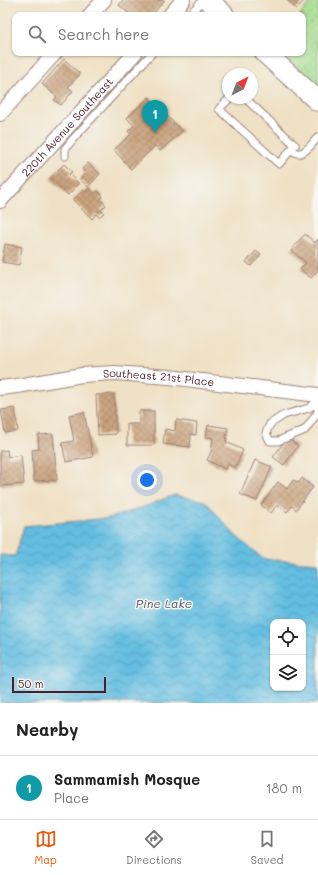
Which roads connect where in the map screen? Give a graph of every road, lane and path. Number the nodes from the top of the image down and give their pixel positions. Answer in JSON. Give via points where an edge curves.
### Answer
{"nodes":[{"id":1,"x":104,"y":0,"type":"edge"},
{"id":2,"x":184,"y":0,"type":"edge"},
{"id":3,"x":203,"y":0,"type":"edge"},
{"id":4,"x":208,"y":0,"type":"edge"},
{"id":5,"x":93,"y":12,"type":"edge"},
{"id":6,"x":173,"y":12,"type":"edge"},
{"id":7,"x":192,"y":12,"type":"edge"},
{"id":8,"x":221,"y":12,"type":"edge"},
{"id":9,"x":52,"y":56,"type":"edge"},
{"id":10,"x":132,"y":56,"type":"edge"},
{"id":11,"x":149,"y":56,"type":"edge"},
{"id":12,"x":268,"y":56,"type":"edge"},
{"id":13,"x":318,"y":101,"type":"edge"},
{"id":14,"x":224,"y":104,"type":"edge"},
{"id":15,"x":251,"y":104,"type":"edge"},
{"id":16,"x":0,"y":114,"type":"edge"},
{"id":17,"x":318,"y":137,"type":"edge"},
{"id":18,"x":292,"y":149,"type":"junction"},
{"id":19,"x":65,"y":156,"type":"dead end"},
{"id":20,"x":0,"y":201,"type":"edge"},
{"id":21,"x":0,"y":388,"type":"edge"},
{"id":22,"x":318,"y":399,"type":"edge"}],
"edges":[{"from":1,"to":5,"type":"street"},
{"from":2,"to":6,"type":"street"},
{"from":3,"to":7,"type":"lane"},
{"from":4,"to":8,"type":"street"},
{"from":9,"to":16,"type":"street"},
{"from":10,"to":20,"type":"street","name":"220th Avenue Southeast"},
{"from":11,"to":19,"type":"lane","via":[[73,139],[65,149]]},
{"from":12,"to":13,"type":"street"},
{"from":14,"to":18,"type":"lane","via":[[219,109],[278,164]]},
{"from":15,"to":18,"type":"lane","via":[[295,145]]},
{"from":17,"to":18,"type":"lane","via":[[304,151],[296,153]]},
{"from":21,"to":22,"type":"street","name":"Southeast 21st Place","via":[[82,375],[114,373],[164,377]]},
{"from":22,"to":22,"type":"lane","via":[[309,408],[284,415],[270,424],[266,434],[270,441],[278,441],[305,430],[318,412]]}]}
